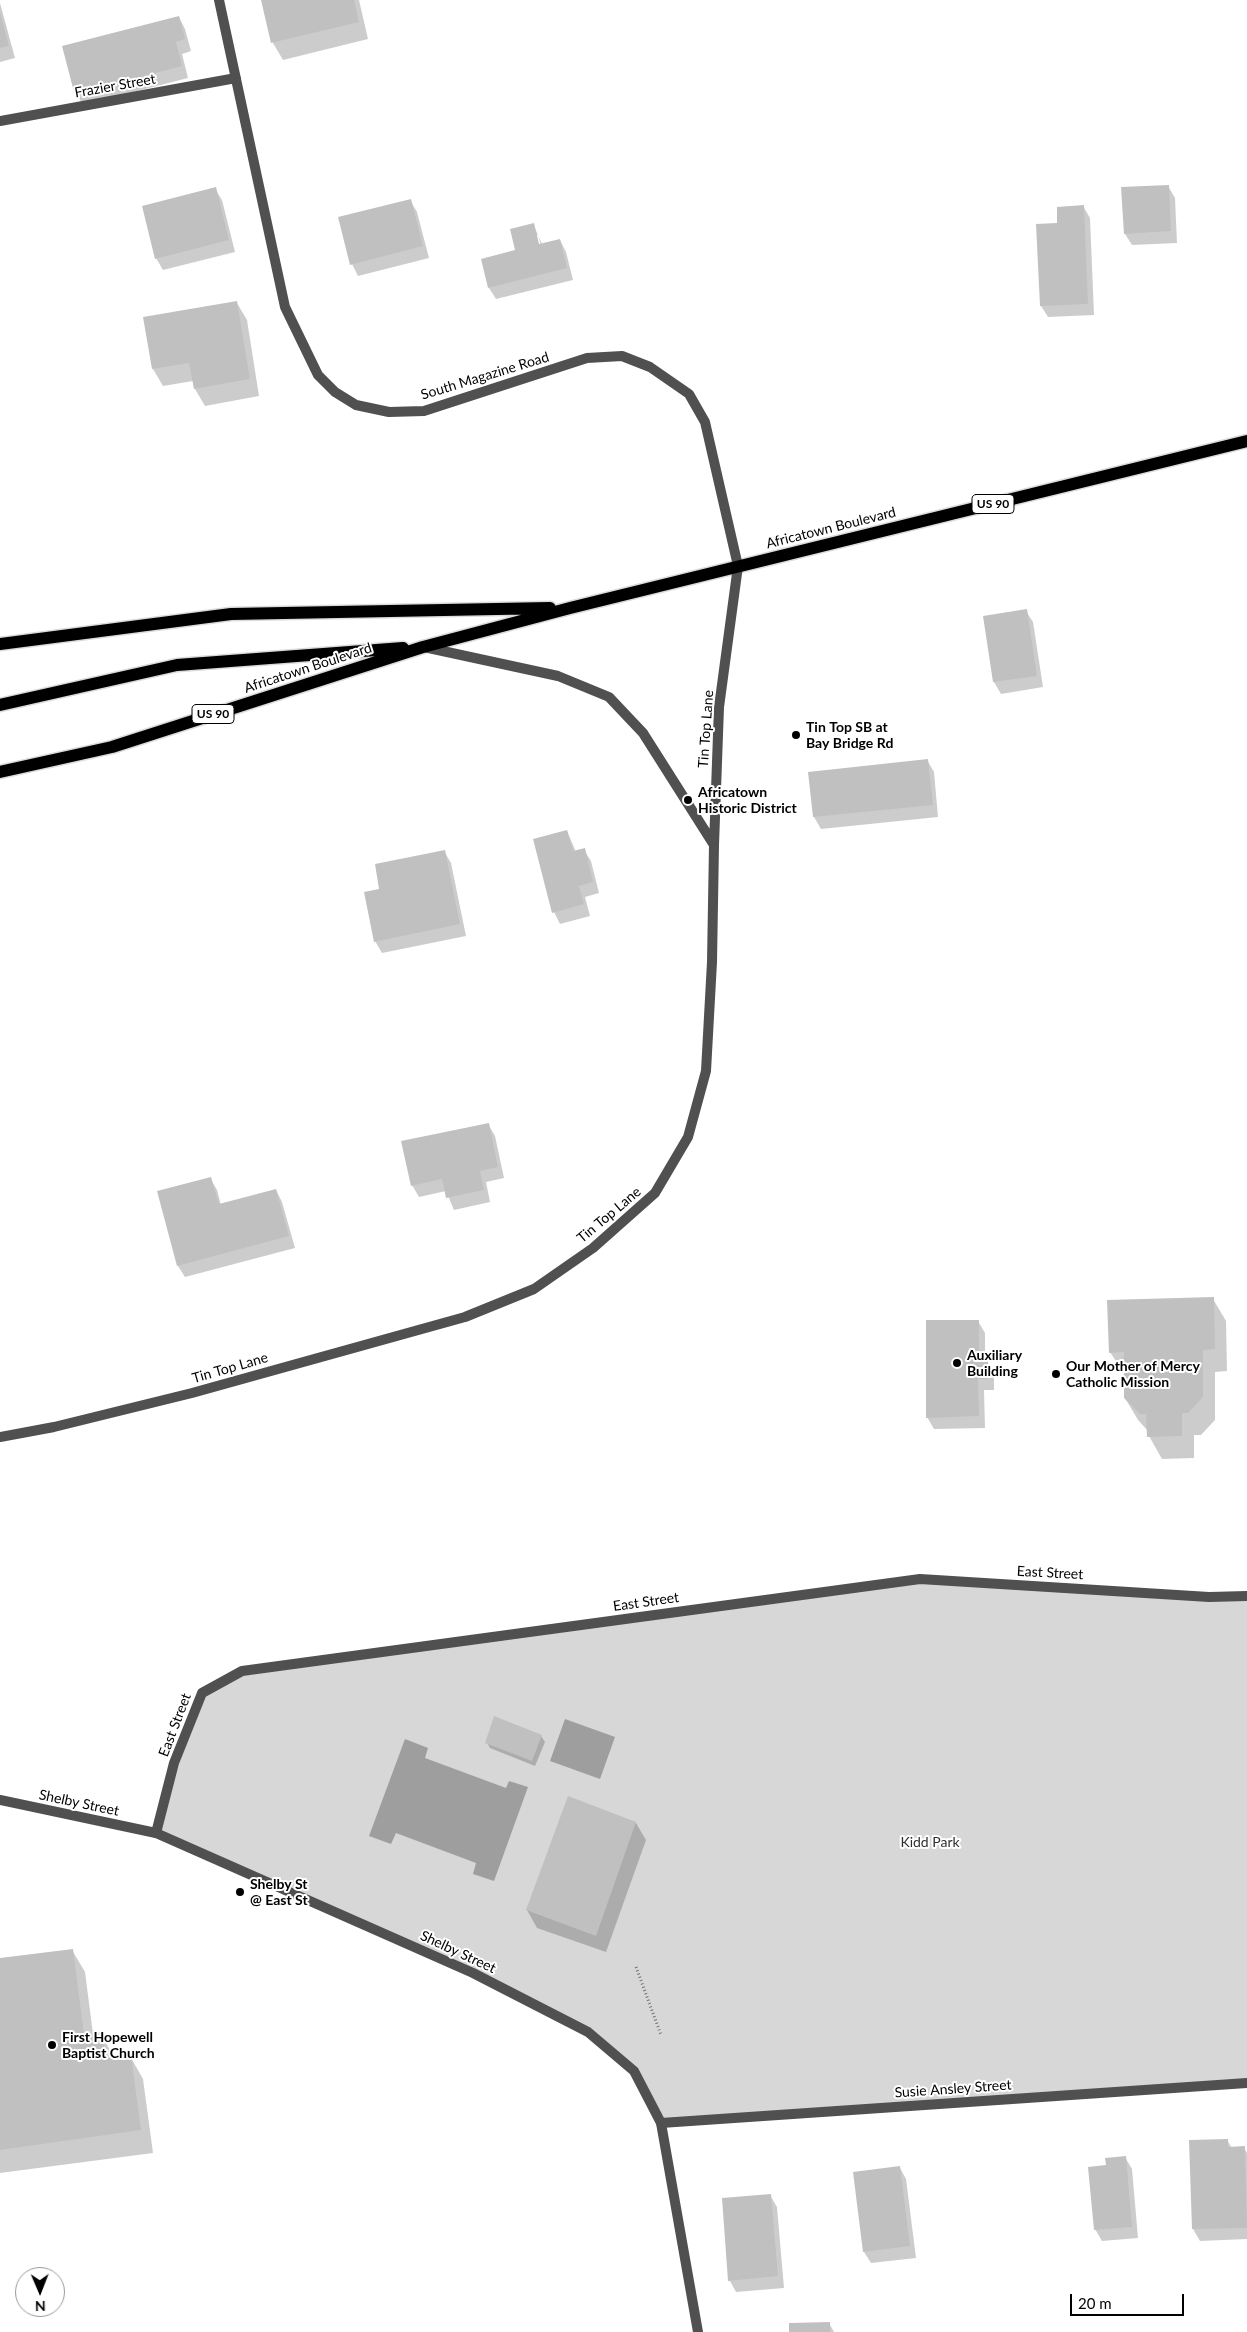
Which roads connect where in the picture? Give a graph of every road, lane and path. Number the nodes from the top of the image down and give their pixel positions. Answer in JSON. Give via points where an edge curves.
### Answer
{"nodes":[{"id":1,"x":219,"y":0,"type":"edge"},
{"id":2,"x":236,"y":78,"type":"junction"},
{"id":3,"x":0,"y":121,"type":"edge"},
{"id":4,"x":1247,"y":441,"type":"edge"},
{"id":5,"x":738,"y":566,"type":"junction"},
{"id":6,"x":570,"y":608,"type":"junction"},
{"id":7,"x":0,"y":644,"type":"edge"},
{"id":8,"x":423,"y":647,"type":"junction"},
{"id":9,"x":0,"y":705,"type":"edge"},
{"id":10,"x":0,"y":772,"type":"edge"},
{"id":11,"x":714,"y":845,"type":"junction"},
{"id":12,"x":0,"y":1437,"type":"edge"},
{"id":13,"x":1247,"y":1596,"type":"edge"},
{"id":14,"x":0,"y":1800,"type":"edge"},
{"id":15,"x":156,"y":1833,"type":"junction"},
{"id":16,"x":636,"y":1966,"type":"dead end"},
{"id":17,"x":661,"y":2035,"type":"dead end"},
{"id":18,"x":1247,"y":2083,"type":"edge"},
{"id":19,"x":661,"y":2123,"type":"junction"},
{"id":20,"x":698,"y":2332,"type":"edge"}],
"edges":[{"from":1,"to":2,"type":"street","name":"South Magazine Road"},
{"from":2,"to":3,"type":"street","name":"Frazier Street"},
{"from":2,"to":5,"type":"street","name":"South Magazine Road","via":[[285,307],[318,375],[335,392],[356,405],[389,412],[424,411],[587,358],[622,356],[650,367],[690,394],[705,422]]},
{"from":4,"to":5,"type":"main road","name":"Africatown Boulevard","number":"US 90"},
{"from":5,"to":6,"type":"main road","name":"Africatown Boulevard","number":"US 90"},
{"from":5,"to":11,"type":"street","name":"Tin Top Lane","via":[[720,707]]},
{"from":6,"to":7,"type":"main road","via":[[231,614]]},
{"from":6,"to":8,"type":"main road","name":"Africatown Boulevard","number":"US 90"},
{"from":8,"to":9,"type":"main road","name":"Africatown Boulevard","number":"US 90","via":[[176,665]]},
{"from":8,"to":10,"type":"main road","name":"Africatown Boulevard","number":"US 90","via":[[112,747]]},
{"from":8,"to":11,"type":"street","via":[[558,676],[609,697],[643,733]]},
{"from":11,"to":12,"type":"street","name":"Tin Top Lane","via":[[706,1071],[688,1137],[656,1194],[593,1248],[534,1289],[465,1317],[192,1393]]},
{"from":13,"to":15,"type":"street","name":"East Street","via":[[1209,1597],[920,1579],[242,1671],[202,1693],[174,1763]]},
{"from":14,"to":15,"type":"street","name":"Shelby Street"},
{"from":15,"to":19,"type":"street","name":"Shelby Street","via":[[473,1973],[588,2032],[634,2071]]},
{"from":16,"to":17,"type":"path"},
{"from":18,"to":19,"type":"street","name":"Susie Ansley Street"},
{"from":19,"to":20,"type":"street","name":"Shelby Street"}]}
